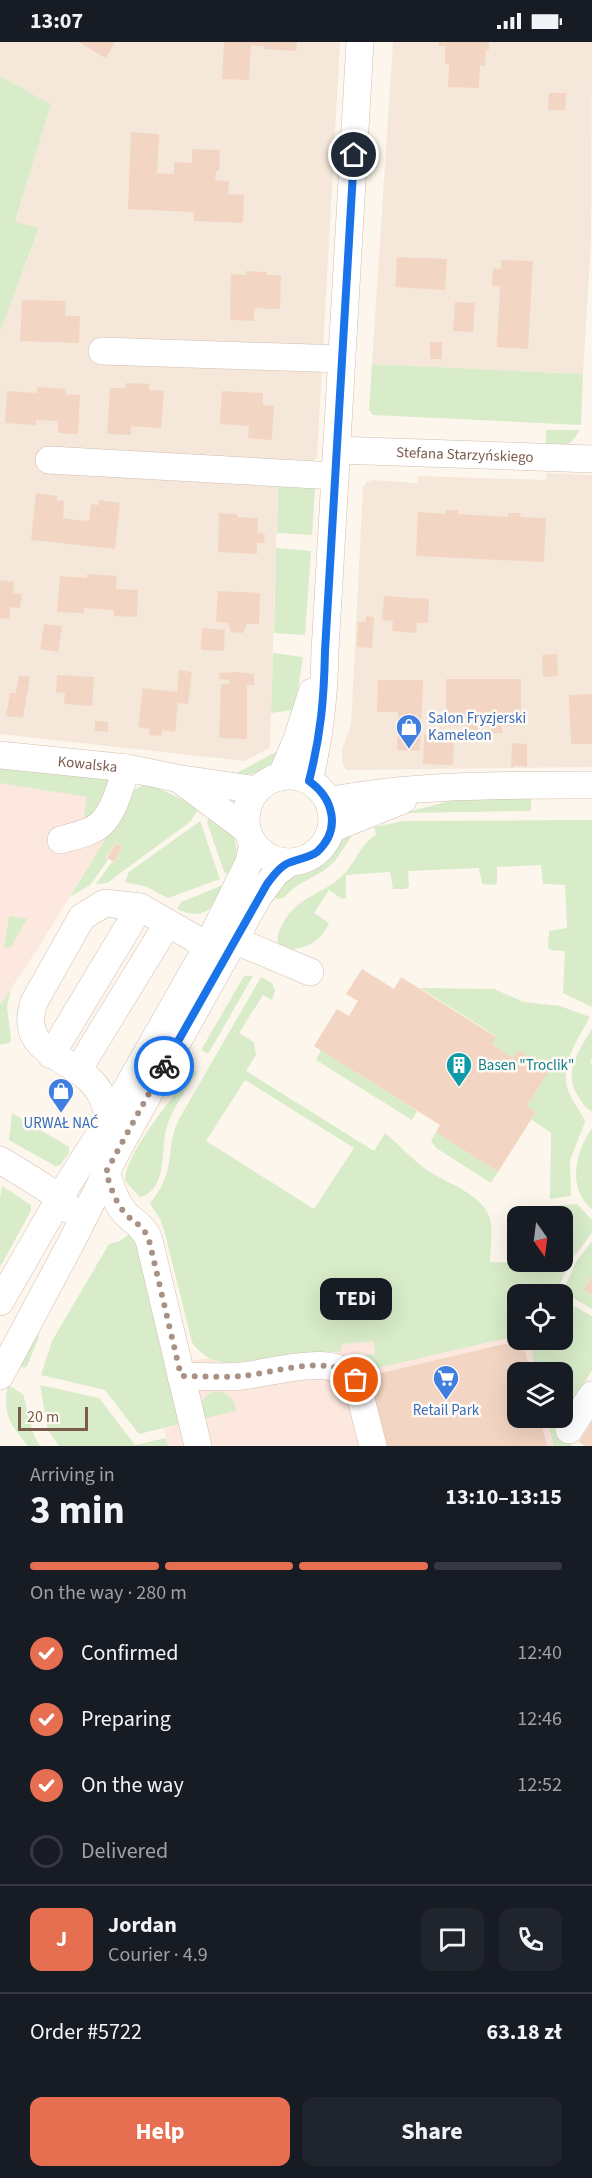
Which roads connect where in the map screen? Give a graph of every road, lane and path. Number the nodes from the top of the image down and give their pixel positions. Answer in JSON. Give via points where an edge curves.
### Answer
{"nodes":[{"id":1,"x":360,"y":42,"type":"edge"},
{"id":2,"x":102,"y":351,"type":"dead end"},
{"id":3,"x":342,"y":359,"type":"junction"},
{"id":4,"x":592,"y":459,"type":"edge"},
{"id":5,"x":49,"y":460,"type":"dead end"},
{"id":6,"x":336,"y":463,"type":"junction"},
{"id":7,"x":325,"y":651,"type":"junction"},
{"id":8,"x":0,"y":755,"type":"edge"},
{"id":9,"x":127,"y":768,"type":"junction"},
{"id":10,"x":281,"y":777,"type":"junction"},
{"id":11,"x":176,"y":778,"type":"junction"},
{"id":12,"x":309,"y":781,"type":"junction"},
{"id":13,"x":592,"y":784,"type":"edge"},
{"id":14,"x":435,"y":788,"type":"junction"},
{"id":15,"x":257,"y":790,"type":"junction"},
{"id":16,"x":328,"y":801,"type":"junction"},
{"id":17,"x":331,"y":828,"type":"junction"},
{"id":18,"x":250,"y":837,"type":"junction"},
{"id":19,"x":61,"y":840,"type":"dead end"},
{"id":20,"x":290,"y":862,"type":"junction"},
{"id":21,"x":140,"y":907,"type":"junction"},
{"id":22,"x":168,"y":923,"type":"junction"},
{"id":23,"x":234,"y":940,"type":"junction"},
{"id":24,"x":200,"y":944,"type":"junction"},
{"id":25,"x":310,"y":972,"type":"dead end"},
{"id":26,"x":51,"y":1055,"type":"junction"},
{"id":27,"x":78,"y":1070,"type":"junction"},
{"id":28,"x":106,"y":1106,"type":"junction"},
{"id":29,"x":0,"y":1160,"type":"edge"},
{"id":30,"x":106,"y":1172,"type":"junction"},
{"id":31,"x":60,"y":1198,"type":"junction"},
{"id":32,"x":125,"y":1213,"type":"junction"},
{"id":33,"x":72,"y":1241,"type":"junction"},
{"id":34,"x":0,"y":1302,"type":"edge"},
{"id":35,"x":0,"y":1376,"type":"edge"},
{"id":36,"x":181,"y":1376,"type":"junction"},
{"id":37,"x":592,"y":1395,"type":"edge"},
{"id":38,"x":569,"y":1430,"type":"dead end"},
{"id":39,"x":198,"y":1446,"type":"edge"},
{"id":40,"x":372,"y":1446,"type":"edge"}],
"edges":[{"from":1,"to":3,"type":"street"},
{"from":2,"to":3,"type":"street"},
{"from":3,"to":6,"type":"street"},
{"from":4,"to":6,"type":"street","name":"Stefana Starzyńskiego"},
{"from":5,"to":6,"type":"street","name":"Stefana Starzyńskiego"},
{"from":6,"to":7,"type":"street"},
{"from":7,"to":10,"type":"street"},
{"from":7,"to":12,"type":"street","via":[[324,698]]},
{"from":8,"to":9,"type":"street","name":"Kowalska"},
{"from":9,"to":11,"type":"street","name":"Kowalska"},
{"from":9,"to":19,"type":"street","via":[[101,824]]},
{"from":10,"to":12,"type":"street","via":[[296,776]]},
{"from":10,"to":15,"type":"street"},
{"from":11,"to":15,"type":"street","name":"Kowalska"},
{"from":11,"to":18,"type":"street","name":"Kowalska"},
{"from":12,"to":16,"type":"street"},
{"from":13,"to":14,"type":"street"},
{"from":14,"to":16,"type":"street"},
{"from":14,"to":17,"type":"street"},
{"from":15,"to":18,"type":"street","via":[[246,816]]},
{"from":16,"to":17,"type":"street"},
{"from":17,"to":20,"type":"street","via":[[326,842],[316,852]]},
{"from":18,"to":20,"type":"street","via":[[263,853]]},
{"from":18,"to":24,"type":"street","via":[[249,862]]},
{"from":20,"to":23,"type":"street","via":[[267,884]]},
{"from":21,"to":22,"type":"street"},
{"from":21,"to":26,"type":"street"},
{"from":21,"to":26,"type":"street","via":[[105,903],[82,917],[30,1015],[36,1042]]},
{"from":22,"to":24,"type":"street"},
{"from":22,"to":27,"type":"street"},
{"from":23,"to":25,"type":"street"},
{"from":23,"to":30,"type":"street"},
{"from":24,"to":28,"type":"street"},
{"from":26,"to":27,"type":"street"},
{"from":27,"to":28,"type":"street"},
{"from":28,"to":31,"type":"street"},
{"from":29,"to":31,"type":"street"},
{"from":30,"to":32,"type":"street"},
{"from":30,"to":33,"type":"street"},
{"from":31,"to":33,"type":"street","via":[[69,1206]]},
{"from":31,"to":34,"type":"street"},
{"from":32,"to":33,"type":"street","via":[[99,1222]]},
{"from":32,"to":36,"type":"street","via":[[143,1228],[149,1240]]},
{"from":33,"to":35,"type":"street"},
{"from":36,"to":39,"type":"street"},
{"from":36,"to":40,"type":"street","via":[[241,1376],[321,1365],[344,1369],[356,1380]]},
{"from":37,"to":38,"type":"street"}]}
